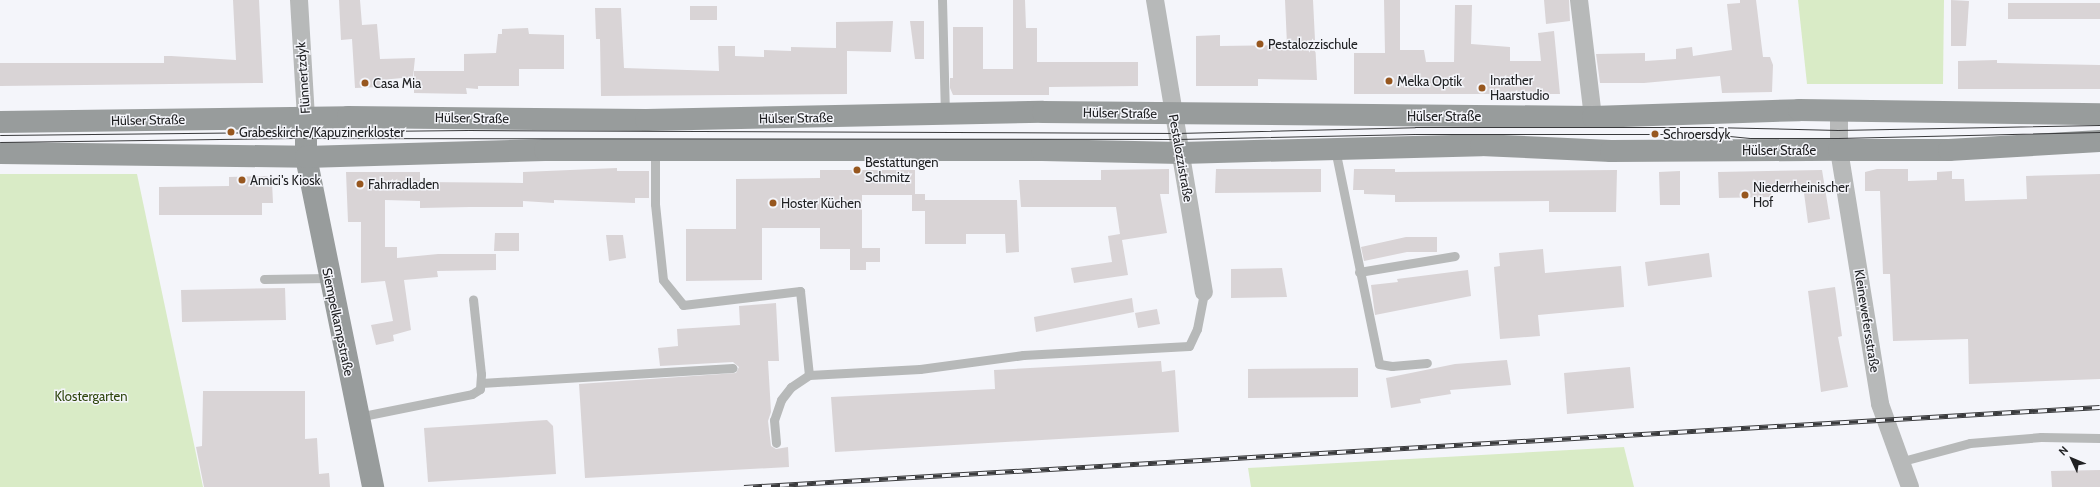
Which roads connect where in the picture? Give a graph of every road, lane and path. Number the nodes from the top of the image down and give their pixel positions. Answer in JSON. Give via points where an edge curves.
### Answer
{"nodes":[{"id":1,"x":299,"y":0,"type":"edge"},
{"id":2,"x":942,"y":0,"type":"edge"},
{"id":3,"x":1155,"y":0,"type":"edge"},
{"id":4,"x":1579,"y":0,"type":"edge"},
{"id":5,"x":1839,"y":111,"type":"junction"},
{"id":6,"x":1173,"y":114,"type":"junction"},
{"id":7,"x":2100,"y":114,"type":"edge"},
{"id":8,"x":945,"y":117,"type":"junction"},
{"id":9,"x":1593,"y":117,"type":"junction"},
{"id":10,"x":306,"y":118,"type":"junction"},
{"id":11,"x":0,"y":122,"type":"edge"},
{"id":12,"x":2100,"y":141,"type":"edge"},
{"id":13,"x":1335,"y":149,"type":"junction"},
{"id":14,"x":655,"y":150,"type":"junction"},
{"id":15,"x":1839,"y":150,"type":"junction"},
{"id":16,"x":0,"y":153,"type":"edge"},
{"id":17,"x":1181,"y":153,"type":"junction"},
{"id":18,"x":306,"y":156,"type":"junction"},
{"id":19,"x":1456,"y":256,"type":"dead end"},
{"id":20,"x":1359,"y":272,"type":"junction"},
{"id":21,"x":329,"y":278,"type":"junction"},
{"id":22,"x":264,"y":279,"type":"dead end"},
{"id":23,"x":1204,"y":292,"type":"joint"},
{"id":24,"x":472,"y":299,"type":"dead end"},
{"id":25,"x":1427,"y":363,"type":"dead end"},
{"id":26,"x":733,"y":368,"type":"dead end"},
{"id":27,"x":809,"y":375,"type":"junction"},
{"id":28,"x":481,"y":383,"type":"junction"},
{"id":29,"x":358,"y":417,"type":"junction"},
{"id":30,"x":2100,"y":438,"type":"edge"},
{"id":31,"x":776,"y":443,"type":"dead end"},
{"id":32,"x":1899,"y":462,"type":"junction"},
{"id":33,"x":373,"y":487,"type":"edge"},
{"id":34,"x":1910,"y":487,"type":"edge"}],
"edges":[{"from":1,"to":10,"type":"street","name":"Flünnertzdyk"},
{"from":2,"to":8,"type":"lane"},
{"from":3,"to":6,"type":"street","name":"Pestalozzistraße"},
{"from":4,"to":9,"type":"street"},
{"from":5,"to":7,"type":"street","name":"Hülser Straße"},
{"from":5,"to":9,"type":"street","name":"Hülser Straße","via":[[1708,112]]},
{"from":5,"to":15,"type":"street"},
{"from":6,"to":8,"type":"street","name":"Hülser Straße","via":[[1043,112]]},
{"from":6,"to":9,"type":"street","name":"Hülser Straße"},
{"from":6,"to":17,"type":"street","name":"Pestalozzistraße"},
{"from":8,"to":10,"type":"street","name":"Hülser Straße","via":[[646,120]]},
{"from":10,"to":11,"type":"street","name":"Hülser Straße"},
{"from":10,"to":18,"type":"street","name":"Flünnertzdyk"},
{"from":12,"to":15,"type":"street","name":"Hülser Straße","via":[[1950,150]]},
{"from":13,"to":15,"type":"street","name":"Hülser Straße","via":[[1481,145],[1611,151]]},
{"from":13,"to":17,"type":"street","name":"Hülser Straße"},
{"from":13,"to":20,"type":"lane"},
{"from":14,"to":17,"type":"street","name":"Hülser Straße"},
{"from":14,"to":18,"type":"street","name":"Hülser Straße","via":[[481,150]]},
{"from":14,"to":27,"type":"lane","via":[[655,204],[662,280],[683,305],[800,291]]},
{"from":15,"to":32,"type":"street","name":"Kleinewefersstraße","via":[[1880,404]]},
{"from":16,"to":18,"type":"street","name":"Hülser Straße"},
{"from":17,"to":23,"type":"street","name":"Pestalozzistraße"},
{"from":18,"to":21,"type":"street","name":"Siempelkampstraße"},
{"from":19,"to":20,"type":"lane"},
{"from":20,"to":25,"type":"lane","via":[[1379,364],[1392,366]]},
{"from":21,"to":22,"type":"lane"},
{"from":21,"to":29,"type":"street","name":"Siempelkampstraße"},
{"from":23,"to":27,"type":"lane","via":[[1196,329],[1189,346],[1023,355],[920,369]]},
{"from":24,"to":28,"type":"lane"},
{"from":26,"to":28,"type":"lane"},
{"from":27,"to":31,"type":"lane","via":[[791,387],[781,400],[774,420]]},
{"from":28,"to":29,"type":"lane","via":[[480,388],[472,394]]},
{"from":29,"to":33,"type":"street","name":"Siempelkampstraße"},
{"from":30,"to":32,"type":"lane","via":[[2040,437],[1970,443]]},
{"from":32,"to":34,"type":"street","name":"Kleinewefersstraße"}]}
